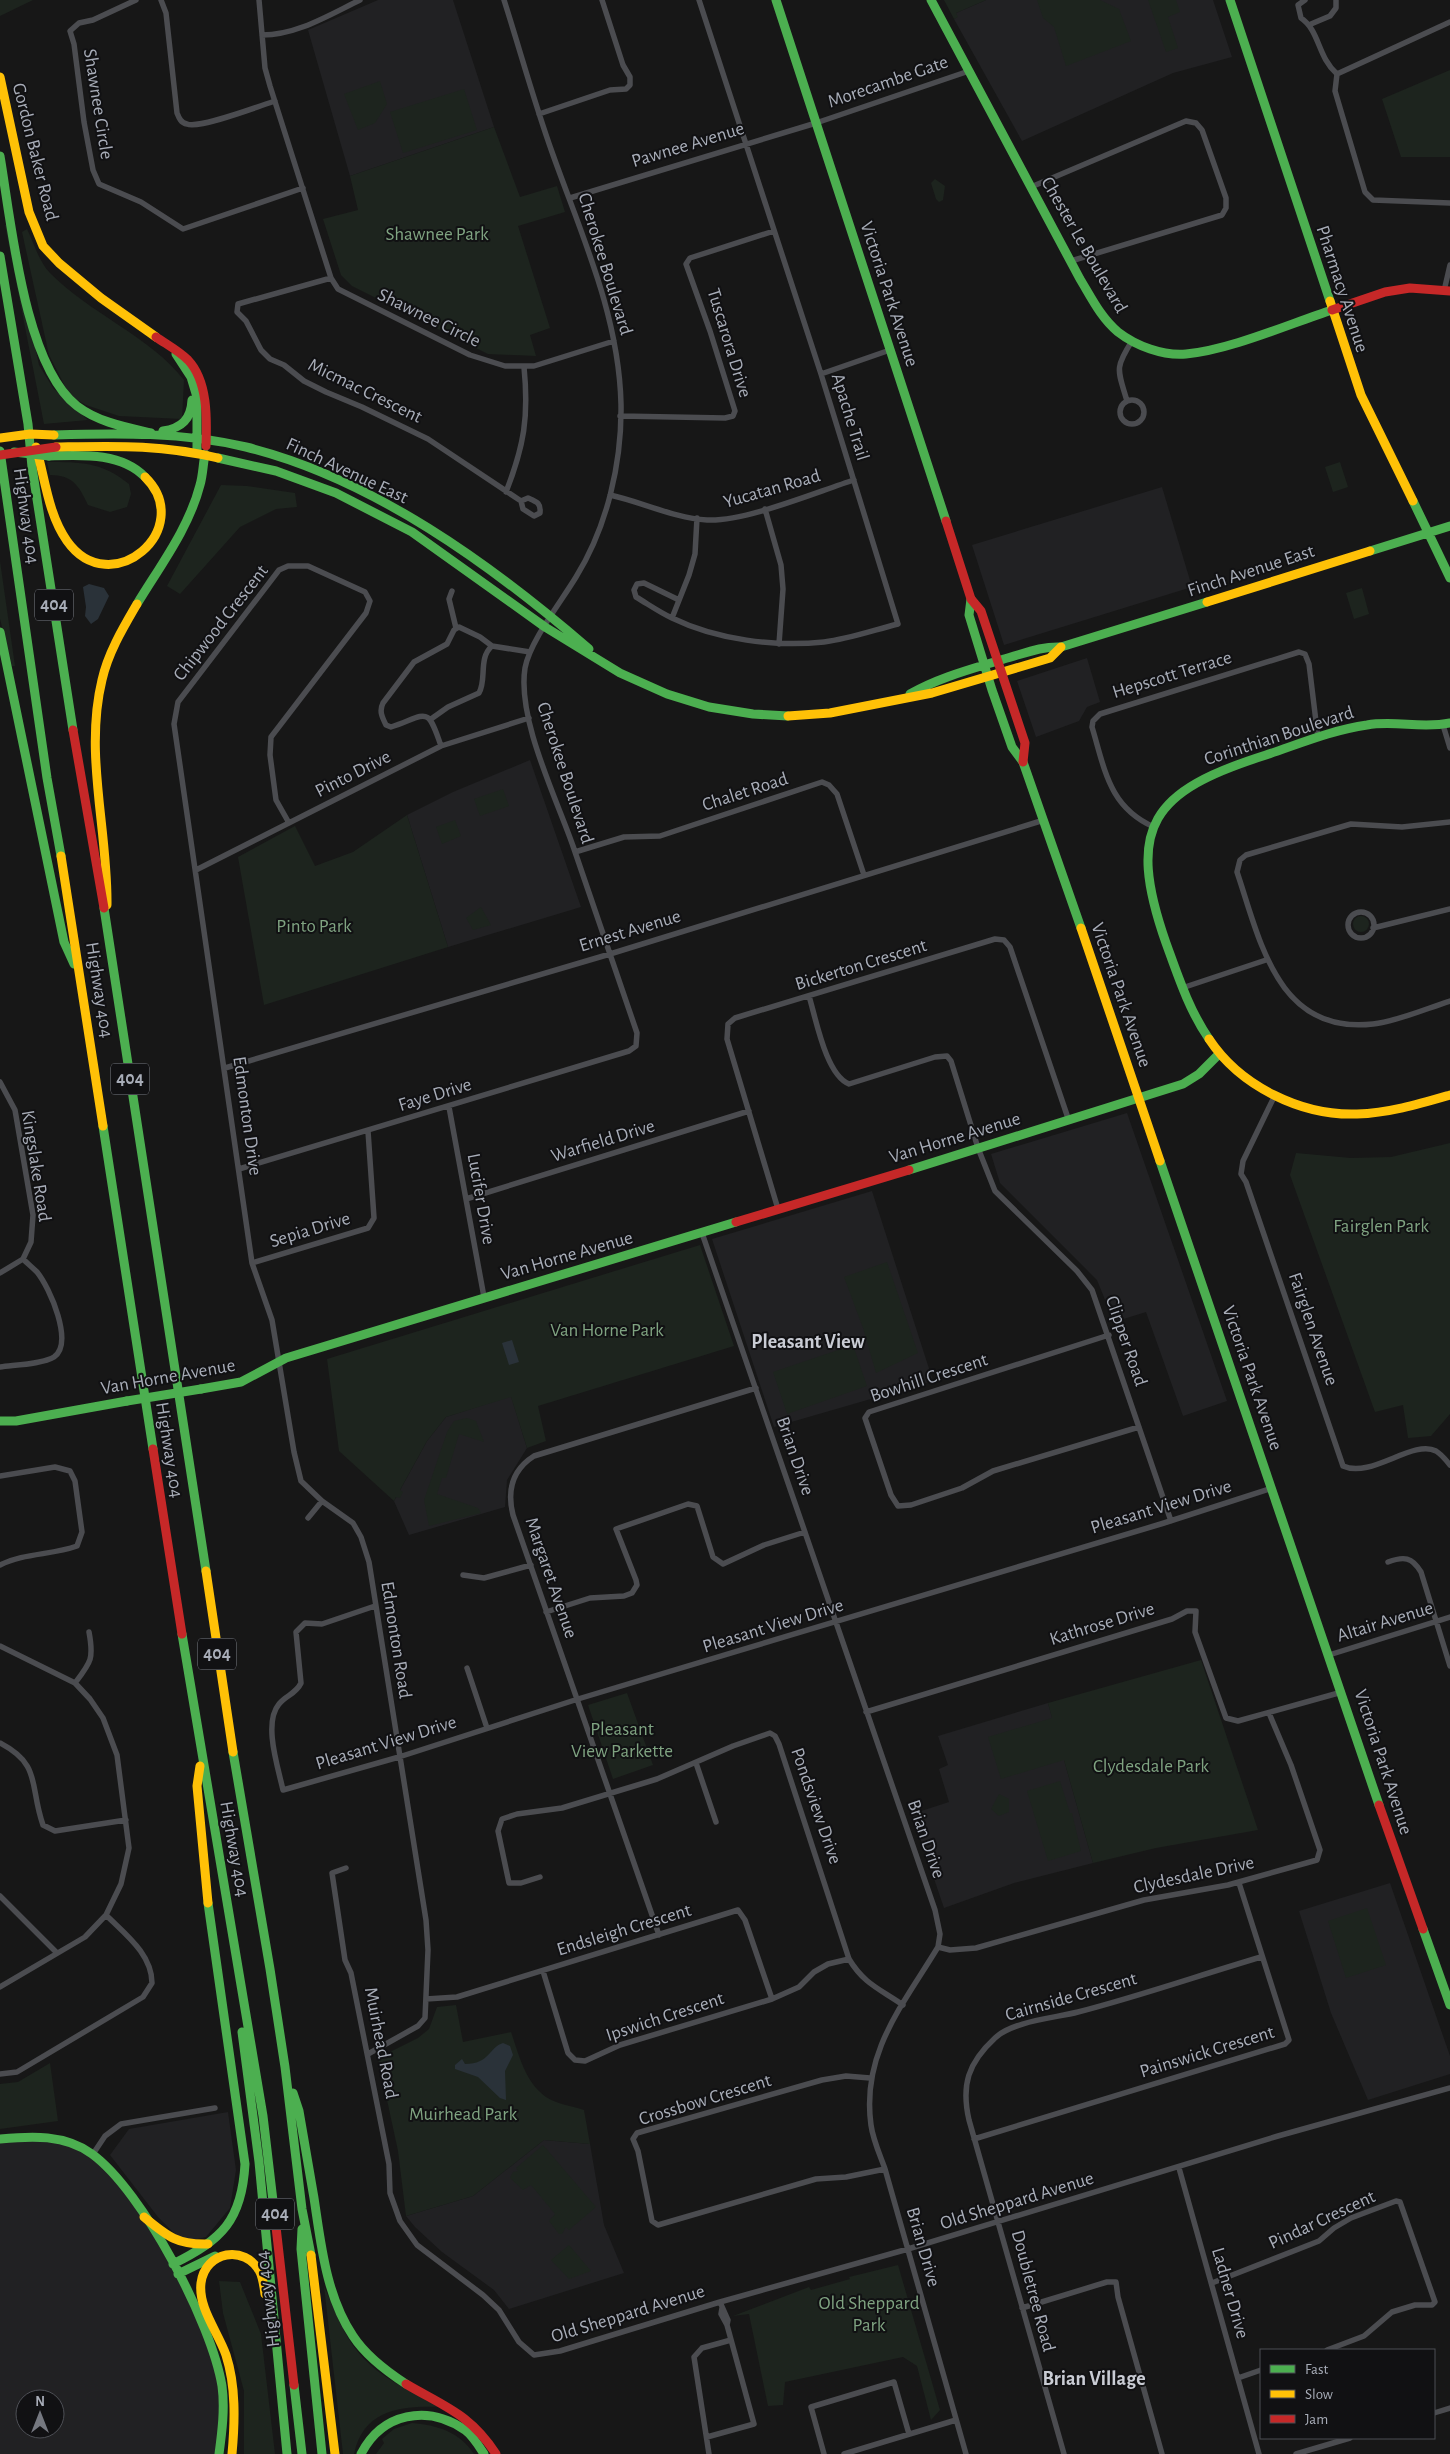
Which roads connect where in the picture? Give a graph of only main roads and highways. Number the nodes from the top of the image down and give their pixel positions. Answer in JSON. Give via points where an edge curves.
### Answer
{"nodes":[{"id":1,"x":776,"y":0,"type":"edge"},
{"id":2,"x":931,"y":0,"type":"edge"},
{"id":3,"x":1230,"y":0,"type":"edge"},
{"id":4,"x":0,"y":77,"type":"edge"},
{"id":5,"x":0,"y":156,"type":"edge"},
{"id":6,"x":0,"y":256,"type":"edge"},
{"id":7,"x":1447,"y":291,"type":"edge"},
{"id":8,"x":1332,"y":310,"type":"junction"},
{"id":9,"x":173,"y":350,"type":"junction"},
{"id":10,"x":181,"y":362,"type":"junction"},
{"id":11,"x":28,"y":424,"type":"junction"},
{"id":12,"x":151,"y":433,"type":"junction"},
{"id":13,"x":54,"y":435,"type":"junction"},
{"id":14,"x":0,"y":438,"type":"edge"},
{"id":15,"x":202,"y":440,"type":"junction"},
{"id":16,"x":0,"y":443,"type":"edge"},
{"id":17,"x":14,"y":452,"type":"junction"},
{"id":18,"x":0,"y":453,"type":"edge"},
{"id":19,"x":201,"y":453,"type":"junction"},
{"id":20,"x":0,"y":486,"type":"edge"},
{"id":21,"x":10,"y":514,"type":"junction"},
{"id":22,"x":1450,"y":526,"type":"edge"},
{"id":23,"x":1428,"y":533,"type":"junction"},
{"id":24,"x":1450,"y":578,"type":"edge"},
{"id":25,"x":971,"y":599,"type":"junction"},
{"id":26,"x":0,"y":632,"type":"edge"},
{"id":27,"x":1061,"y":647,"type":"junction"},
{"id":28,"x":998,"y":661,"type":"junction"},
{"id":29,"x":604,"y":662,"type":"junction"},
{"id":30,"x":984,"y":665,"type":"junction"},
{"id":31,"x":1002,"y":673,"type":"junction"},
{"id":32,"x":988,"y":676,"type":"junction"},
{"id":33,"x":908,"y":696,"type":"junction"},
{"id":34,"x":1447,"y":724,"type":"edge"},
{"id":35,"x":1023,"y":762,"type":"junction"},
{"id":36,"x":106,"y":917,"type":"junction"},
{"id":37,"x":79,"y":975,"type":"junction"},
{"id":38,"x":1219,"y":1054,"type":"junction"},
{"id":39,"x":1450,"y":1095,"type":"edge"},
{"id":40,"x":1140,"y":1099,"type":"junction"},
{"id":41,"x":0,"y":1421,"type":"edge"},
{"id":42,"x":202,"y":1757,"type":"junction"},
{"id":43,"x":240,"y":1976,"type":"junction"},
{"id":44,"x":1450,"y":2005,"type":"edge"},
{"id":45,"x":285,"y":2066,"type":"junction"},
{"id":46,"x":0,"y":2139,"type":"edge"},
{"id":47,"x":302,"y":2209,"type":"junction"},
{"id":48,"x":144,"y":2216,"type":"junction"},
{"id":49,"x":208,"y":2244,"type":"junction"},
{"id":50,"x":218,"y":2255,"type":"junction"},
{"id":51,"x":173,"y":2264,"type":"junction"},
{"id":52,"x":178,"y":2274,"type":"junction"},
{"id":53,"x":219,"y":2454,"type":"edge"},
{"id":54,"x":232,"y":2454,"type":"edge"},
{"id":55,"x":282,"y":2454,"type":"edge"},
{"id":56,"x":287,"y":2454,"type":"edge"},
{"id":57,"x":302,"y":2454,"type":"edge"},
{"id":58,"x":322,"y":2454,"type":"edge"},
{"id":59,"x":335,"y":2454,"type":"edge"},
{"id":60,"x":361,"y":2454,"type":"edge"},
{"id":61,"x":484,"y":2454,"type":"edge"},
{"id":62,"x":496,"y":2454,"type":"edge"}],
"edges":[{"from":1,"to":25,"type":"main road","name":"Victoria Park Avenue"},
{"from":2,"to":8,"type":"main road","name":"Chester Le Boulevard","via":[[1071,261],[1106,320],[1132,341],[1166,353],[1202,353]]},
{"from":3,"to":8,"type":"main road","name":"Pharmacy Avenue"},
{"from":4,"to":9,"type":"main road","name":"Gordon Baker Road","via":[[29,212],[43,246],[101,298]]},
{"from":5,"to":12,"type":"main road","via":[[24,284],[45,362],[54,380],[68,398],[100,420]]},
{"from":6,"to":11,"type":"main road","name":"Highway 404","number":"404"},
{"from":7,"to":8,"type":"main road","name":"Chester Le Boulevard","via":[[1394,290]]},
{"from":8,"to":23,"type":"main road","name":"Pharmacy Avenue","via":[[1361,395]]},
{"from":9,"to":10,"type":"main road","name":"Gordon Baker Road"},
{"from":9,"to":15,"type":"main road","name":"Gordon Baker Road","via":[[188,360],[201,385],[205,398]]},
{"from":10,"to":12,"type":"main road","via":[[191,387],[191,415],[182,426]]},
{"from":10,"to":15,"type":"main road","name":"Gordon Baker Road","via":[[191,377],[197,397]]},
{"from":11,"to":17,"type":"main road","bridge":true,"via":[[42,468],[52,509],[64,536],[76,552],[94,562],[124,562],[152,543],[161,506],[156,487],[142,472],[107,458],[48,456],[34,456]]},
{"from":11,"to":36,"type":"main road","name":"Highway 404","number":"404","via":[[82,785]]},
{"from":12,"to":13,"type":"main road","name":"Finch Avenue East"},
{"from":12,"to":15,"type":"main road","name":"Finch Avenue East"},
{"from":13,"to":14,"type":"main road","bridge":true},
{"from":13,"to":16,"type":"main road","name":"Finch Avenue East","bridge":true},
{"from":15,"to":19,"type":"main road"},
{"from":15,"to":29,"type":"main road","name":"Finch Avenue East","via":[[271,454],[332,478],[410,518],[552,616]]},
{"from":17,"to":18,"type":"main road","name":"Finch Avenue East","bridge":true},
{"from":17,"to":19,"type":"main road","name":"Finch Avenue East","bridge":true,"via":[[56,447],[141,445]]},
{"from":18,"to":21,"type":"main road","name":"Highway 404","number":"404"},
{"from":19,"to":29,"type":"main road","name":"Finch Avenue East","via":[[314,484],[389,519],[458,563],[545,627]]},
{"from":19,"to":36,"type":"main road","via":[[202,476],[194,506],[116,639],[102,679],[95,742],[108,878]]},
{"from":20,"to":21,"type":"main road"},
{"from":21,"to":37,"type":"main road","name":"Highway 404","number":"404"},
{"from":22,"to":23,"type":"main road","name":"Finch Avenue East"},
{"from":23,"to":24,"type":"main road","name":"Pharmacy Avenue"},
{"from":23,"to":27,"type":"main road","name":"Finch Avenue East"},
{"from":25,"to":28,"type":"main road","name":"Victoria Park Avenue","via":[[981,610]]},
{"from":25,"to":30,"type":"main road","name":"Victoria Park Avenue","via":[[969,615]]},
{"from":26,"to":37,"type":"main road","via":[[64,942]]},
{"from":27,"to":28,"type":"main road","name":"Finch Avenue East","via":[[1048,646]]},
{"from":27,"to":31,"type":"main road","name":"Finch Avenue East","via":[[1050,658]]},
{"from":28,"to":30,"type":"main road","name":"Finch Avenue East"},
{"from":28,"to":31,"type":"main road","name":"Victoria Park Avenue"},
{"from":29,"to":33,"type":"main road","name":"Finch Avenue East","via":[[620,673],[667,694],[709,707],[753,714],[796,716],[830,713]]},
{"from":30,"to":32,"type":"main road","name":"Victoria Park Avenue"},
{"from":30,"to":33,"type":"main road","name":"Finch Avenue East","via":[[927,684]]},
{"from":31,"to":32,"type":"main road","name":"Finch Avenue East"},
{"from":31,"to":35,"type":"main road","name":"Victoria Park Avenue","via":[[1024,744]]},
{"from":32,"to":33,"type":"main road","name":"Finch Avenue East","via":[[932,694]]},
{"from":32,"to":35,"type":"main road","name":"Victoria Park Avenue","via":[[1012,747]]},
{"from":34,"to":38,"type":"main road","name":"Corinthian Boulevard","via":[[1375,724],[1318,738],[1203,777],[1172,799],[1154,827],[1147,864],[1148,890],[1182,988],[1196,1020]]},
{"from":35,"to":40,"type":"main road","name":"Victoria Park Avenue"},
{"from":36,"to":45,"type":"main road","name":"Highway 404","number":"404","via":[[197,1524]]},
{"from":37,"to":42,"type":"main road","name":"Highway 404","number":"404"},
{"from":38,"to":39,"type":"main road","name":"Corinthian Boulevard","via":[[1261,1089],[1317,1110],[1357,1115],[1408,1109]]},
{"from":38,"to":40,"type":"main road","name":"Van Horne Avenue","via":[[1199,1074],[1183,1084]]},
{"from":40,"to":41,"type":"main road","name":"Van Horne Avenue","bridge":true,"via":[[286,1358],[241,1382]]},
{"from":40,"to":44,"type":"main road","name":"Victoria Park Avenue"},
{"from":42,"to":43,"type":"main road","name":"Highway 404","number":"404"},
{"from":42,"to":49,"type":"main road","via":[[197,1786],[208,1903],[245,2164],[245,2190],[238,2211],[226,2229]]},
{"from":43,"to":56,"type":"main road","via":[[238,2002],[260,2171]]},
{"from":43,"to":57,"type":"main road","name":"Highway 404","number":"404","via":[[263,2116]]},
{"from":45,"to":47,"type":"main road","name":"Highway 404","number":"404"},
{"from":45,"to":62,"type":"main road","via":[[299,2111],[326,2270],[334,2298],[349,2328],[364,2350],[394,2376],[470,2419]]},
{"from":46,"to":48,"type":"main road","via":[[50,2136],[93,2154],[124,2187]]},
{"from":47,"to":58,"type":"main road","name":"Highway 404","number":"404","via":[[302,2249]]},
{"from":47,"to":59,"type":"main road","name":"Highway 404","number":"404","via":[[310,2249]]},
{"from":48,"to":49,"type":"main road","via":[[174,2242]]},
{"from":48,"to":51,"type":"main road"},
{"from":49,"to":51,"type":"main road"},
{"from":50,"to":52,"type":"main road"},
{"from":50,"to":54,"type":"main road","via":[[206,2267],[199,2292],[226,2354],[234,2390]]},
{"from":50,"to":55,"type":"main road","via":[[225,2253],[249,2260],[258,2268],[263,2282]]},
{"from":51,"to":52,"type":"main road"},
{"from":52,"to":53,"type":"main road","via":[[213,2348],[222,2385],[223,2426]]},
{"from":60,"to":61,"type":"main road","via":[[379,2428],[394,2420],[421,2414],[447,2420],[466,2431]]}]}
